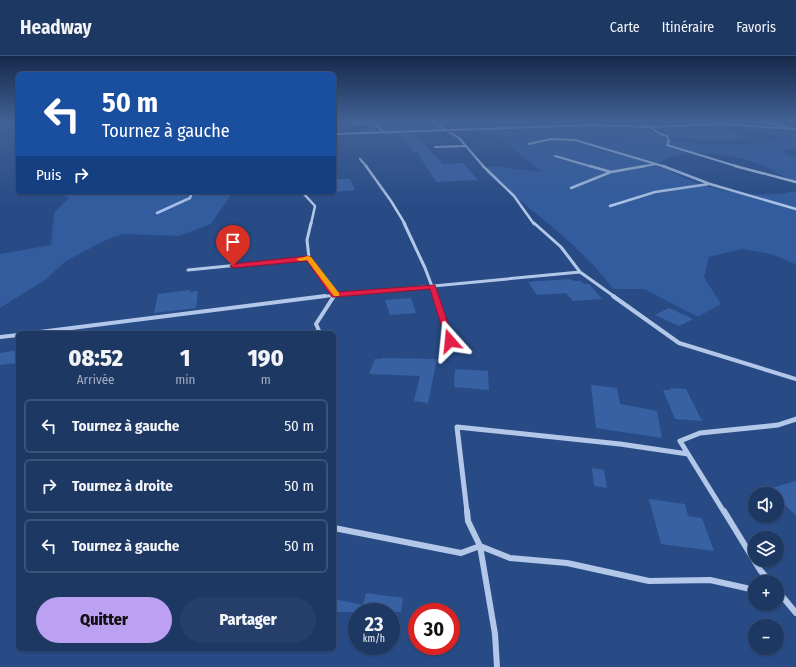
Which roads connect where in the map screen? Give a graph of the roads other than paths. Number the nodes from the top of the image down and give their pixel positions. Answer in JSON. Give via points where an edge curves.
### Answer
{"nodes":[{"id":1,"x":469,"y":151,"type":"edge"},
{"id":2,"x":611,"y":151,"type":"edge"},
{"id":3,"x":684,"y":151,"type":"edge"},
{"id":4,"x":555,"y":156,"type":"dead end"},
{"id":5,"x":360,"y":159,"type":"dead end"},
{"id":6,"x":658,"y":164,"type":"junction"},
{"id":7,"x":611,"y":172,"type":"junction"},
{"id":8,"x":796,"y":182,"type":"edge"},
{"id":9,"x":710,"y":184,"type":"junction"},
{"id":10,"x":571,"y":188,"type":"dead end"},
{"id":11,"x":304,"y":194,"type":"edge"},
{"id":12,"x":610,"y":206,"type":"dead end"},
{"id":13,"x":796,"y":209,"type":"edge"},
{"id":14,"x":308,"y":258,"type":"junction"},
{"id":15,"x":188,"y":270,"type":"dead end"},
{"id":16,"x":580,"y":272,"type":"junction"},
{"id":17,"x":432,"y":286,"type":"junction"},
{"id":18,"x":335,"y":295,"type":"junction"},
{"id":19,"x":48,"y":331,"type":"edge"},
{"id":20,"x":319,"y":331,"type":"edge"},
{"id":21,"x":16,"y":335,"type":"edge"},
{"id":22,"x":0,"y":337,"type":"edge"},
{"id":23,"x":450,"y":341,"type":"dead end"},
{"id":24,"x":796,"y":379,"type":"edge"},
{"id":25,"x":796,"y":419,"type":"edge"},
{"id":26,"x":688,"y":454,"type":"junction"},
{"id":27,"x":336,"y":528,"type":"edge"},
{"id":28,"x":480,"y":546,"type":"junction"},
{"id":29,"x":764,"y":575,"type":"edge"},
{"id":30,"x":748,"y":588,"type":"edge"},
{"id":31,"x":784,"y":600,"type":"edge"},
{"id":32,"x":796,"y":613,"type":"edge"},
{"id":33,"x":497,"y":667,"type":"edge"}],
"edges":[{"from":1,"to":16,"type":"street","via":[[514,196],[535,225],[561,247]]},
{"from":2,"to":6,"type":"street"},
{"from":3,"to":8,"type":"street"},
{"from":4,"to":7,"type":"street"},
{"from":5,"to":17,"type":"street","via":[[394,203]]},
{"from":6,"to":7,"type":"street"},
{"from":6,"to":9,"type":"street"},
{"from":7,"to":10,"type":"street"},
{"from":9,"to":12,"type":"street","via":[[655,192]]},
{"from":9,"to":13,"type":"street"},
{"from":11,"to":14,"type":"street","via":[[315,206],[307,240]]},
{"from":14,"to":15,"type":"street"},
{"from":14,"to":18,"type":"street"},
{"from":16,"to":17,"type":"street"},
{"from":16,"to":24,"type":"street","via":[[679,344]]},
{"from":17,"to":18,"type":"street"},
{"from":17,"to":23,"type":"street"},
{"from":18,"to":19,"type":"street"},
{"from":18,"to":20,"type":"street","via":[[316,324]]},
{"from":21,"to":22,"type":"street"},
{"from":25,"to":26,"type":"street","via":[[778,425],[700,433],[680,441]]},
{"from":26,"to":28,"type":"street","via":[[620,444],[456,427],[468,521]]},
{"from":26,"to":29,"type":"street"},
{"from":27,"to":28,"type":"street","via":[[461,553]]},
{"from":28,"to":30,"type":"street","via":[[510,558],[567,563],[649,581],[710,580]]},
{"from":28,"to":33,"type":"street","via":[[495,634]]},
{"from":31,"to":32,"type":"street"}]}
